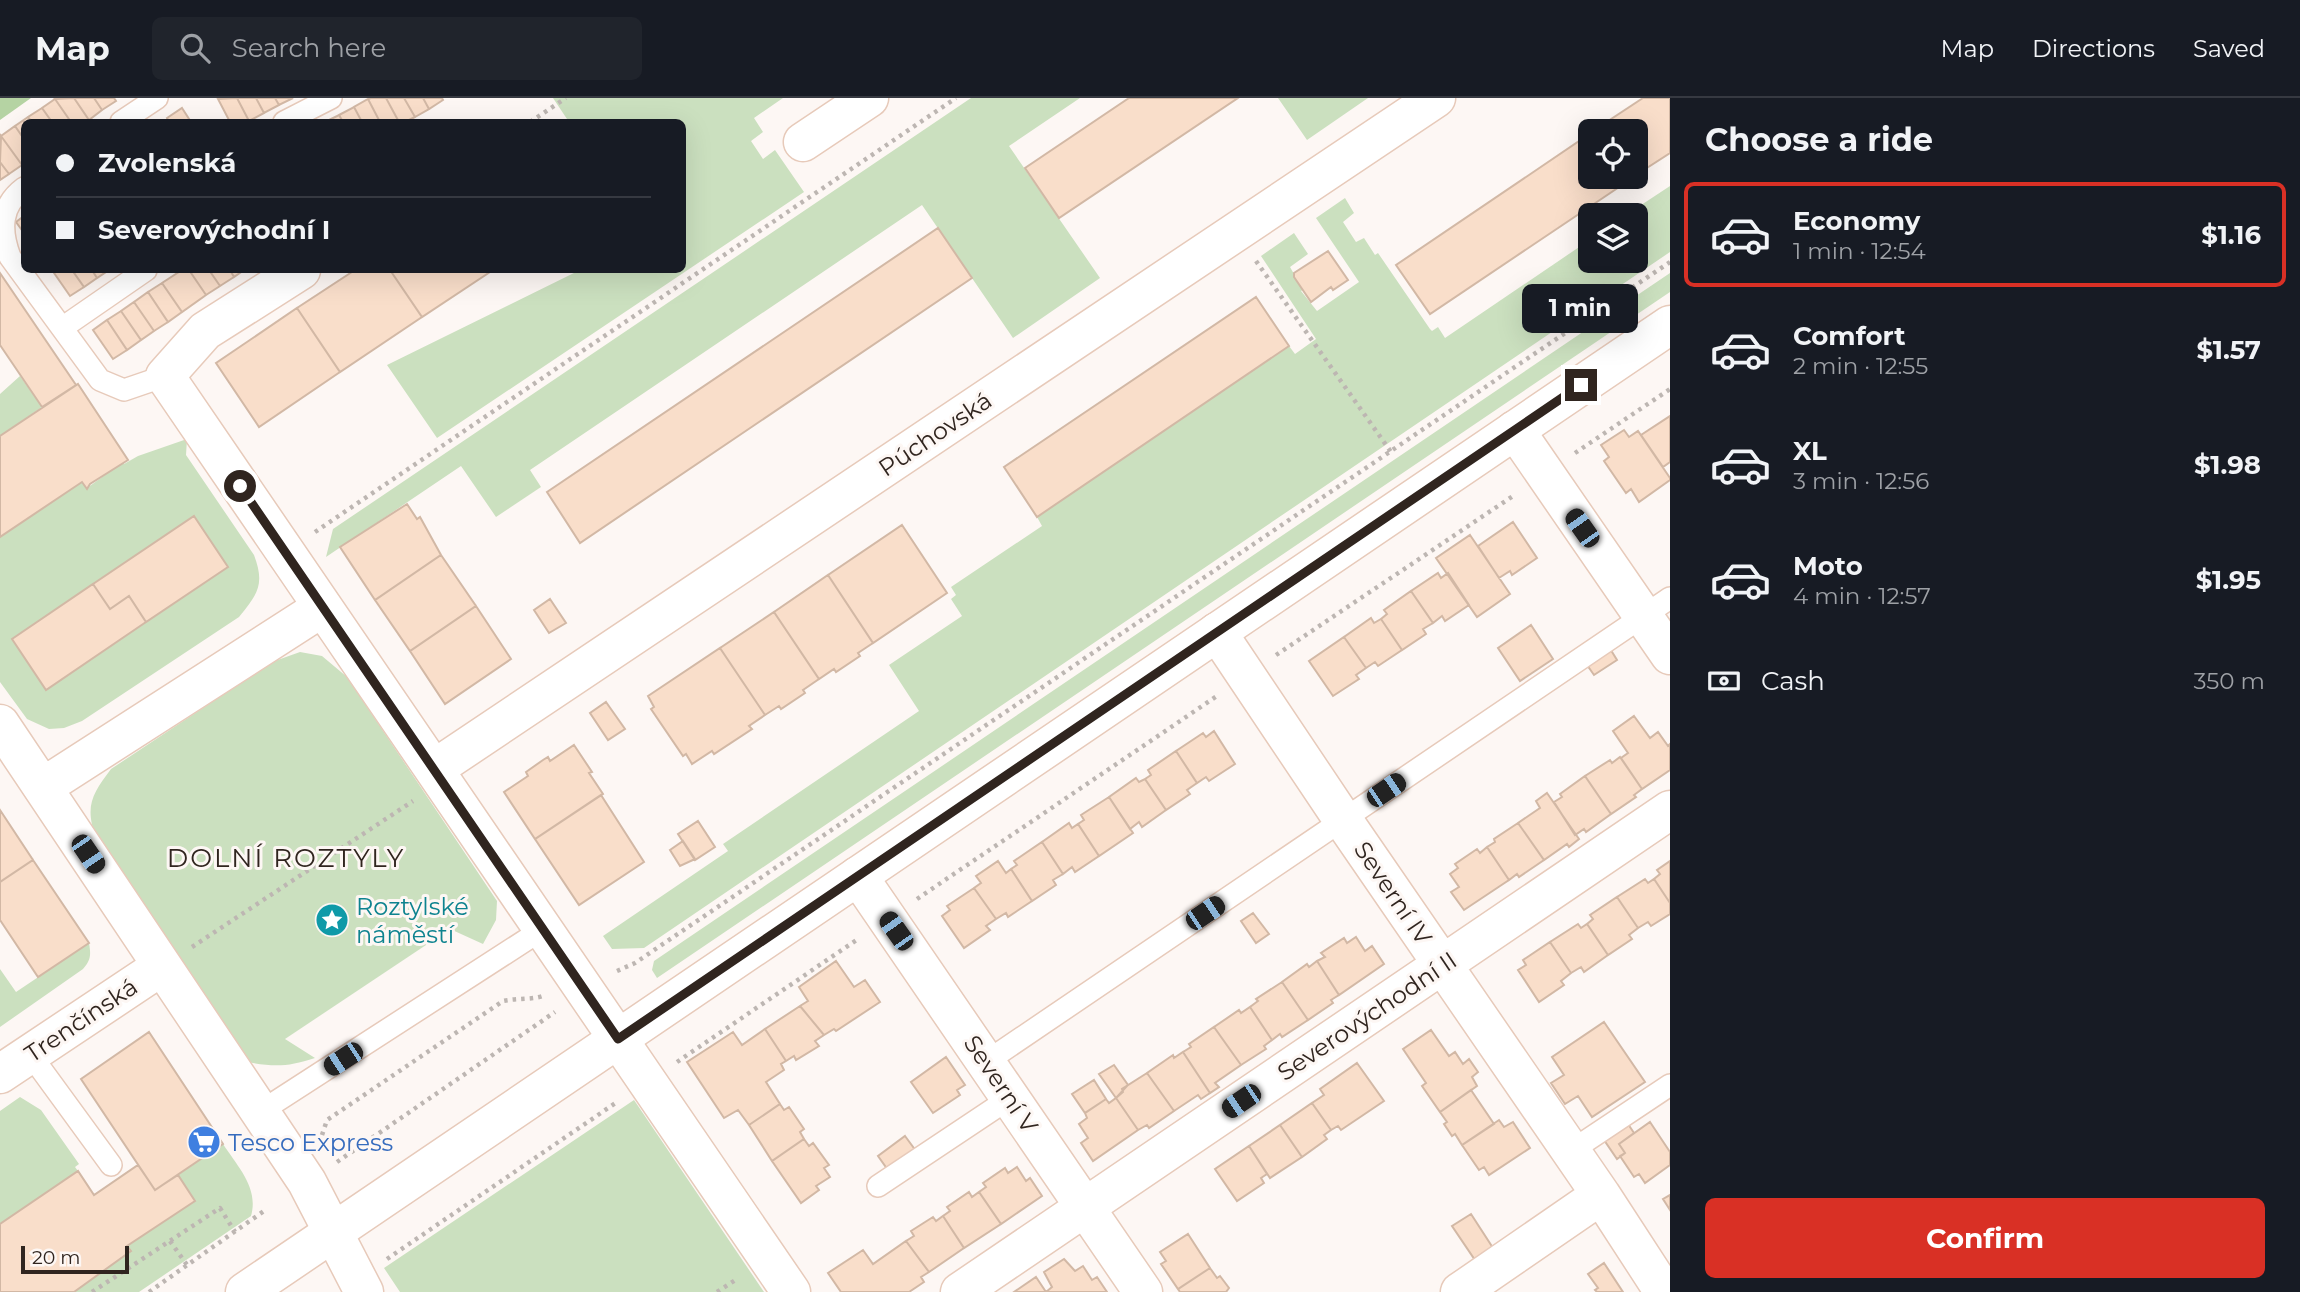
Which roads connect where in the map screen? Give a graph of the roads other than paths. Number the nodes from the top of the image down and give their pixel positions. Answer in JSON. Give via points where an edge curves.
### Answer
{"nodes":[{"id":1,"x":157,"y":98,"type":"edge"},
{"id":2,"x":331,"y":98,"type":"edge"},
{"id":3,"x":869,"y":98,"type":"edge"},
{"id":4,"x":1436,"y":98,"type":"edge"},
{"id":5,"x":126,"y":119,"type":"edge"},
{"id":6,"x":290,"y":119,"type":"edge"},
{"id":7,"x":803,"y":142,"type":"dead end"},
{"id":8,"x":21,"y":190,"type":"edge"},
{"id":9,"x":21,"y":268,"type":"edge"},
{"id":10,"x":26,"y":273,"type":"edge"},
{"id":11,"x":142,"y":273,"type":"edge"},
{"id":12,"x":296,"y":273,"type":"edge"},
{"id":13,"x":1670,"y":325,"type":"edge"},
{"id":14,"x":62,"y":328,"type":"junction"},
{"id":15,"x":165,"y":376,"type":"junction"},
{"id":16,"x":1515,"y":430,"type":"junction"},
{"id":17,"x":323,"y":607,"type":"junction"},
{"id":18,"x":1657,"y":607,"type":"edge"},
{"id":19,"x":1217,"y":632,"type":"junction"},
{"id":20,"x":1670,"y":655,"type":"edge"},
{"id":21,"x":0,"y":724,"type":"edge"},
{"id":22,"x":438,"y":776,"type":"junction"},
{"id":23,"x":43,"y":787,"type":"junction"},
{"id":24,"x":1670,"y":810,"type":"edge"},
{"id":25,"x":1343,"y":820,"type":"junction"},
{"id":26,"x":858,"y":876,"type":"junction"},
{"id":27,"x":543,"y":929,"type":"junction"},
{"id":28,"x":162,"y":966,"type":"junction"},
{"id":29,"x":1443,"y":966,"type":"junction"},
{"id":30,"x":618,"y":1039,"type":"junction"},
{"id":31,"x":986,"y":1062,"type":"junction"},
{"id":32,"x":15,"y":1064,"type":"edge"},
{"id":33,"x":1670,"y":1085,"type":"edge"},
{"id":34,"x":1010,"y":1098,"type":"junction"},
{"id":35,"x":260,"y":1112,"type":"junction"},
{"id":36,"x":1571,"y":1151,"type":"junction"},
{"id":37,"x":111,"y":1165,"type":"dead end"},
{"id":38,"x":878,"y":1186,"type":"dead end"},
{"id":39,"x":1601,"y":1195,"type":"junction"},
{"id":40,"x":1085,"y":1206,"type":"junction"},
{"id":41,"x":333,"y":1232,"type":"junction"},
{"id":42,"x":360,"y":1286,"type":"edge"},
{"id":43,"x":245,"y":1292,"type":"edge"},
{"id":44,"x":791,"y":1292,"type":"edge"},
{"id":45,"x":960,"y":1292,"type":"edge"},
{"id":46,"x":1143,"y":1292,"type":"edge"},
{"id":47,"x":1460,"y":1292,"type":"edge"},
{"id":48,"x":1664,"y":1292,"type":"edge"}],
"edges":[{"from":1,"to":5,"type":"lane"},
{"from":2,"to":6,"type":"lane"},
{"from":3,"to":7,"type":"street"},
{"from":4,"to":22,"type":"street","name":"Púchovská"},
{"from":8,"to":9,"type":"lane","via":[[2,217],[9,257]]},
{"from":10,"to":14,"type":"lane"},
{"from":11,"to":14,"type":"lane"},
{"from":12,"to":15,"type":"street","via":[[205,331]]},
{"from":13,"to":16,"type":"street"},
{"from":14,"to":15,"type":"lane","via":[[100,380],[124,390]]},
{"from":15,"to":17,"type":"street"},
{"from":16,"to":18,"type":"street","via":[[1544,474]]},
{"from":16,"to":19,"type":"street"},
{"from":17,"to":22,"type":"street"},
{"from":17,"to":23,"type":"street"},
{"from":18,"to":20,"type":"street"},
{"from":18,"to":25,"type":"lane"},
{"from":19,"to":25,"type":"street","name":"Severní IV"},
{"from":19,"to":26,"type":"street"},
{"from":21,"to":23,"type":"street"},
{"from":22,"to":27,"type":"street"},
{"from":23,"to":28,"type":"street"},
{"from":24,"to":29,"type":"street","name":"Severovýchodní II"},
{"from":25,"to":29,"type":"street","name":"Severní IV"},
{"from":25,"to":31,"type":"lane"},
{"from":26,"to":30,"type":"street"},
{"from":26,"to":31,"type":"street","name":"Severní V"},
{"from":27,"to":30,"type":"street"},
{"from":27,"to":35,"type":"lane"},
{"from":28,"to":32,"type":"street","name":"Trenčínská"},
{"from":28,"to":35,"type":"street"},
{"from":29,"to":36,"type":"street","name":"Severní IV"},
{"from":29,"to":40,"type":"street","name":"Severovýchodní II"},
{"from":30,"to":41,"type":"street"},
{"from":30,"to":44,"type":"street"},
{"from":31,"to":34,"type":"street","name":"Severní V"},
{"from":32,"to":37,"type":"lane"},
{"from":33,"to":36,"type":"lane"},
{"from":34,"to":38,"type":"lane"},
{"from":34,"to":40,"type":"street","name":"Severní V"},
{"from":35,"to":41,"type":"street","via":[[307,1182]]},
{"from":36,"to":39,"type":"street","name":"Severní IV"},
{"from":39,"to":47,"type":"street"},
{"from":39,"to":48,"type":"street","name":"Severní IV"},
{"from":40,"to":45,"type":"street","name":"Severovýchodní II"},
{"from":40,"to":46,"type":"street","name":"Severní V"},
{"from":41,"to":42,"type":"street"},
{"from":41,"to":43,"type":"street"}]}
